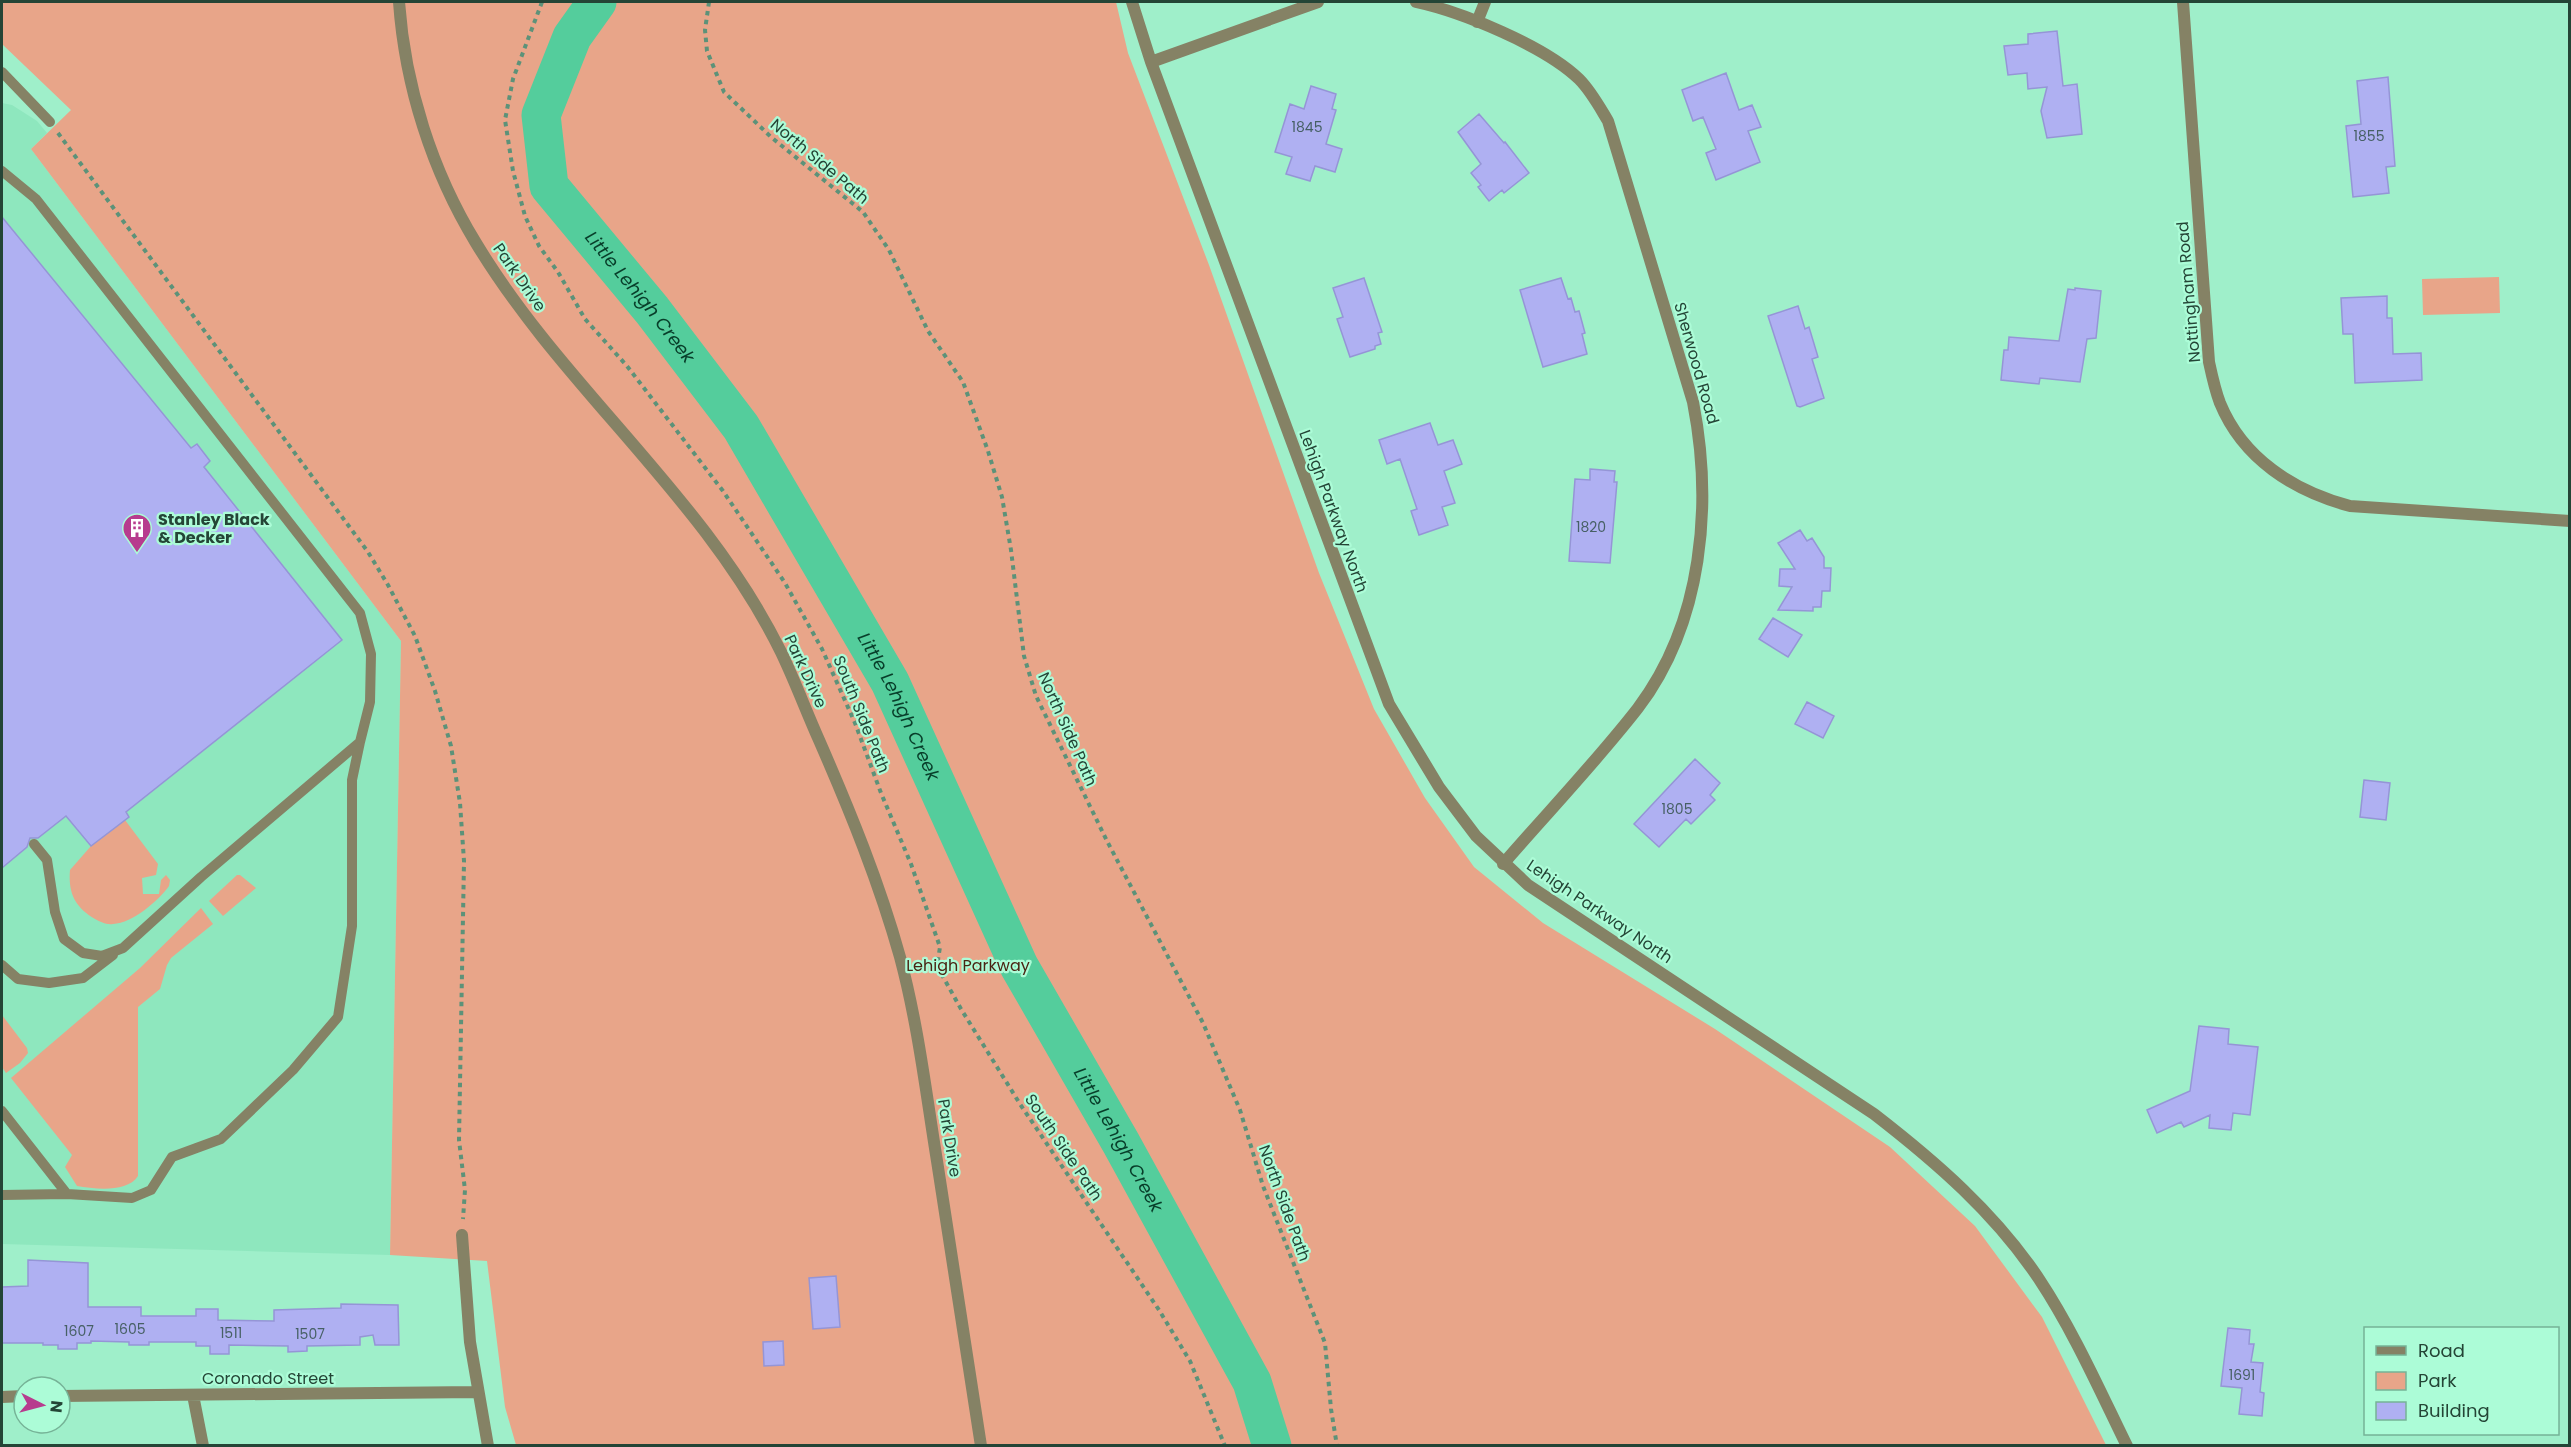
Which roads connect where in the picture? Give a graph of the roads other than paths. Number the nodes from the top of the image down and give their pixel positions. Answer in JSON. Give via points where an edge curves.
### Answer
{"nodes":[{"id":1,"x":399,"y":2,"type":"edge"},
{"id":2,"x":1132,"y":2,"type":"edge"},
{"id":3,"x":1318,"y":2,"type":"edge"},
{"id":4,"x":1416,"y":2,"type":"edge"},
{"id":5,"x":1485,"y":2,"type":"edge"},
{"id":6,"x":2183,"y":2,"type":"edge"},
{"id":7,"x":1477,"y":22,"type":"junction"},
{"id":8,"x":1151,"y":62,"type":"junction"},
{"id":9,"x":2,"y":72,"type":"edge"},
{"id":10,"x":50,"y":122,"type":"road end"},
{"id":11,"x":2,"y":171,"type":"edge"},
{"id":12,"x":2570,"y":521,"type":"edge"},
{"id":13,"x":360,"y":742,"type":"junction"},
{"id":14,"x":34,"y":844,"type":"dead end"},
{"id":15,"x":1503,"y":864,"type":"junction"},
{"id":16,"x":123,"y":948,"type":"junction"},
{"id":17,"x":2,"y":965,"type":"edge"},
{"id":18,"x":2,"y":1111,"type":"edge"},
{"id":19,"x":67,"y":1194,"type":"junction"},
{"id":20,"x":2,"y":1195,"type":"edge"},
{"id":21,"x":462,"y":1235,"type":"road end"},
{"id":22,"x":477,"y":1392,"type":"junction"},
{"id":23,"x":194,"y":1395,"type":"junction"},
{"id":24,"x":72,"y":1396,"type":"edge"},
{"id":25,"x":203,"y":1446,"type":"edge"},
{"id":26,"x":488,"y":1446,"type":"edge"},
{"id":27,"x":981,"y":1446,"type":"edge"},
{"id":28,"x":2127,"y":1446,"type":"edge"}],
"edges":[{"from":1,"to":27,"type":"street","name":"Park Drive","via":[[411,80],[426,137],[448,191],[476,243],[558,356],[711,539],[780,651],[850,812],[881,895],[917,1034]]},
{"from":2,"to":8,"type":"street","name":"Lehigh Parkway North"},
{"from":3,"to":8,"type":"street"},
{"from":4,"to":7,"type":"street","name":"Sherwood Road"},
{"from":5,"to":7,"type":"street"},
{"from":6,"to":12,"type":"street","name":"Nottingham Road","via":[[2209,362],[2220,403],[2234,429],[2269,469],[2294,486],[2350,506]]},
{"from":7,"to":15,"type":"street","name":"Sherwood Road","via":[[1563,66],[1595,99],[1608,121],[1694,402],[1704,481],[1703,521],[1694,580],[1676,637],[1659,673],[1638,706]]},
{"from":8,"to":15,"type":"street","name":"Lehigh Parkway North","via":[[1389,704],[1439,787]]},
{"from":9,"to":10,"type":"lane"},
{"from":11,"to":13,"type":"lane","via":[[36,199],[360,613],[371,654],[370,702]]},
{"from":13,"to":16,"type":"lane"},
{"from":13,"to":19,"type":"lane","via":[[352,780],[352,926],[338,1017],[293,1070],[222,1138],[172,1157],[151,1190],[132,1198]]},
{"from":14,"to":16,"type":"lane","via":[[47,860],[55,912],[64,939],[83,953],[102,956]]},
{"from":15,"to":28,"type":"street","name":"Lehigh Parkway North","via":[[1528,885],[1874,1114],[1925,1153],[1971,1197],[2038,1279],[2072,1333]]},
{"from":16,"to":17,"type":"lane","via":[[83,978],[49,983],[18,978]]},
{"from":18,"to":19,"type":"lane"},
{"from":19,"to":20,"type":"lane"},
{"from":21,"to":22,"type":"street","via":[[464,1292]]},
{"from":22,"to":23,"type":"street","name":"Coronado Street"},
{"from":22,"to":26,"type":"street"},
{"from":23,"to":24,"type":"street","name":"Coronado Street"},
{"from":23,"to":25,"type":"street"}]}
